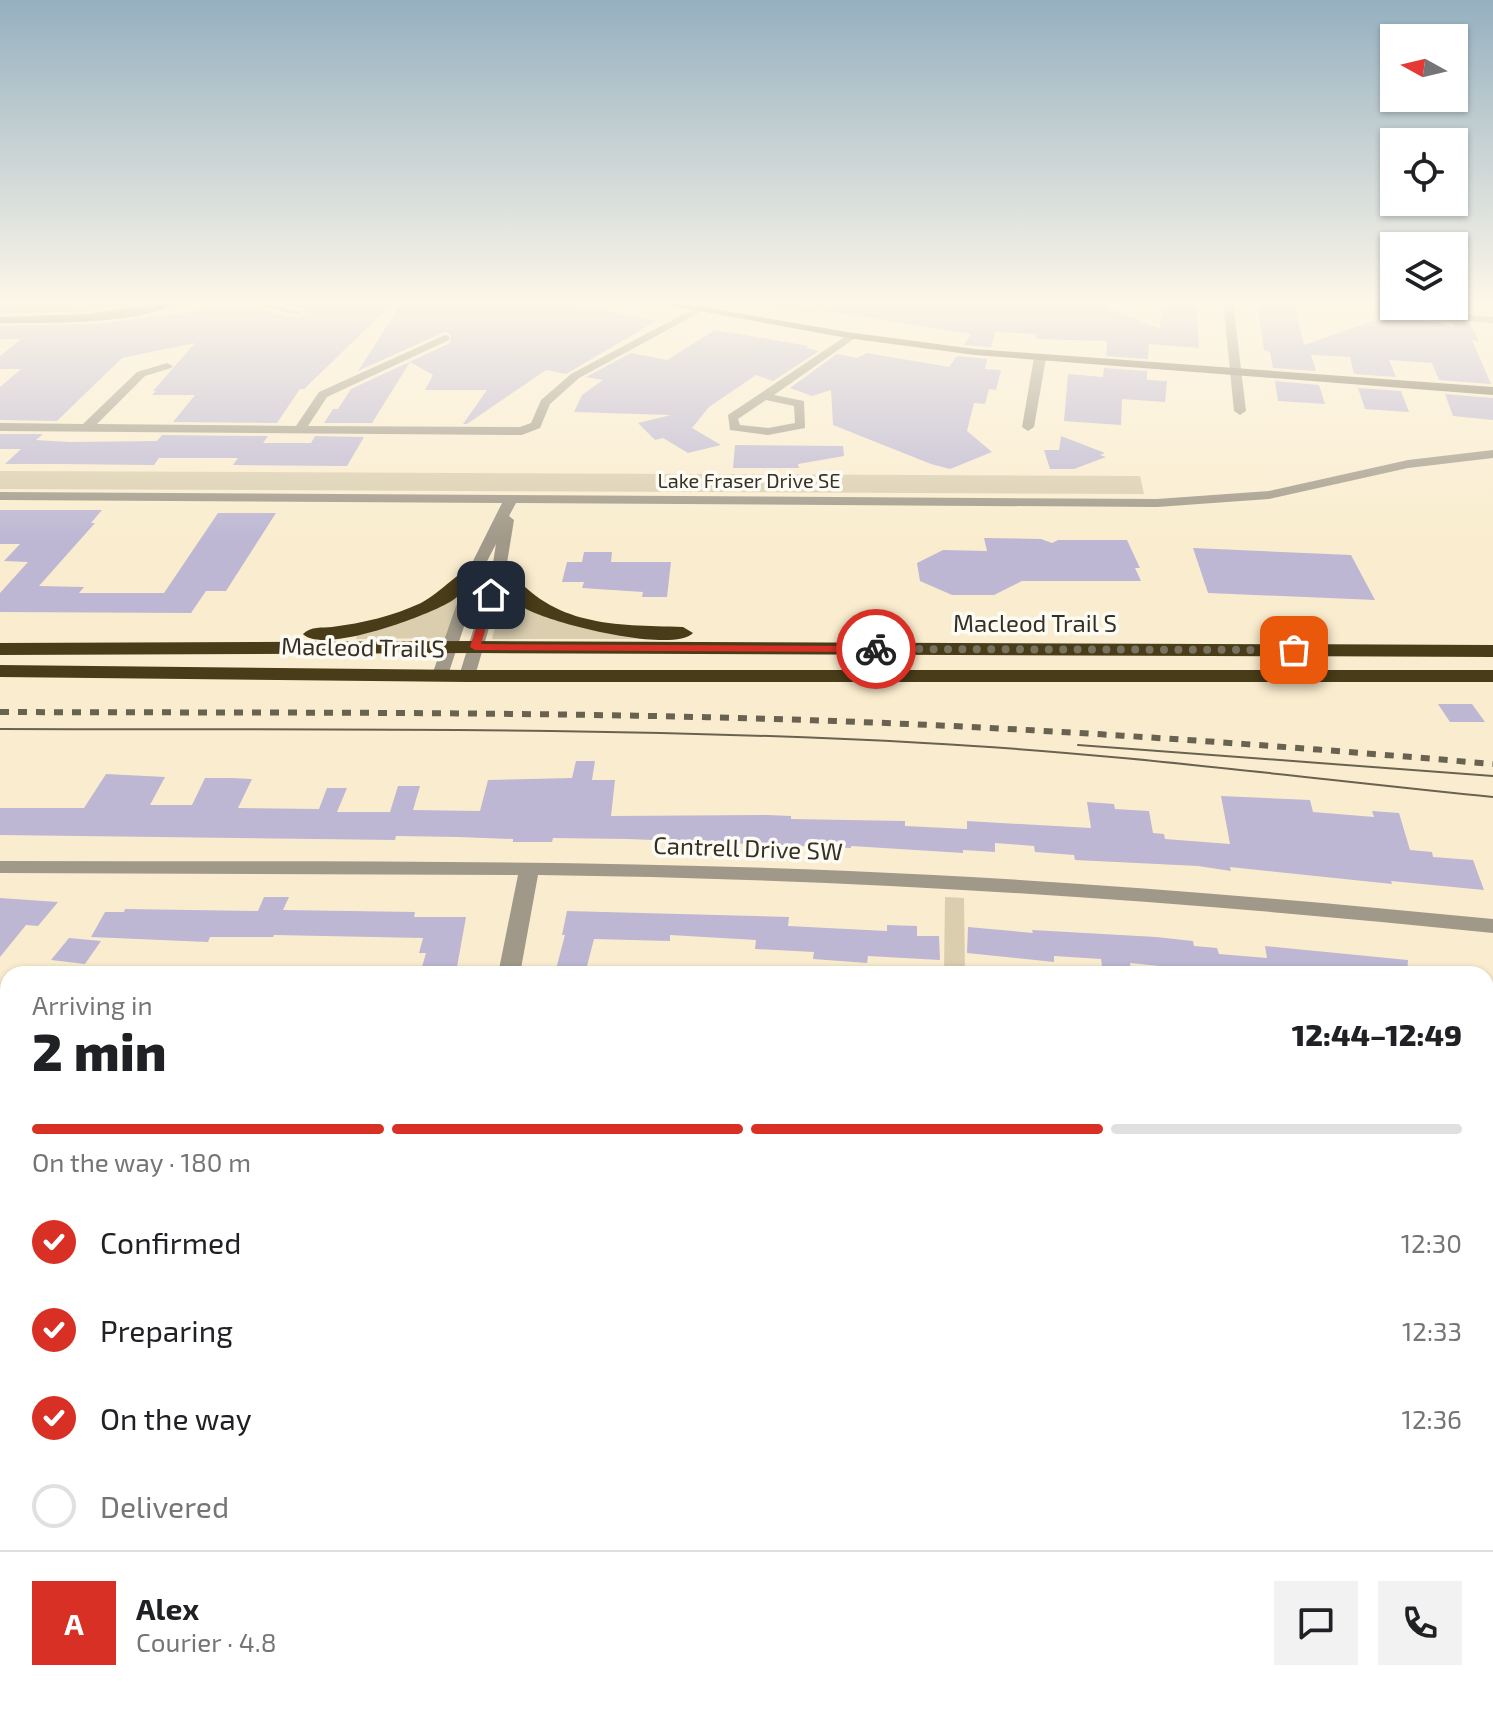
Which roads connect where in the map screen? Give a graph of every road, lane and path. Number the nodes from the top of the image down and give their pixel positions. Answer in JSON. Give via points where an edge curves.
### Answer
{"nodes":[{"id":1,"x":134,"y":381,"type":"edge"},
{"id":2,"x":353,"y":381,"type":"edge"},
{"id":3,"x":570,"y":381,"type":"edge"},
{"id":4,"x":785,"y":381,"type":"edge"},
{"id":5,"x":1036,"y":381,"type":"edge"},
{"id":6,"x":1237,"y":381,"type":"edge"},
{"id":7,"x":1369,"y":381,"type":"edge"},
{"id":8,"x":1435,"y":381,"type":"edge"},
{"id":9,"x":1493,"y":384,"type":"edge"},
{"id":10,"x":1493,"y":391,"type":"edge"},
{"id":11,"x":762,"y":396,"type":"junction"},
{"id":12,"x":1240,"y":411,"type":"dead end"},
{"id":13,"x":0,"y":427,"type":"edge"},
{"id":14,"x":1028,"y":427,"type":"dead end"},
{"id":15,"x":86,"y":428,"type":"junction"},
{"id":16,"x":299,"y":430,"type":"junction"},
{"id":17,"x":1493,"y":454,"type":"edge"},
{"id":18,"x":0,"y":496,"type":"edge"},
{"id":19,"x":510,"y":501,"type":"junction"},
{"id":20,"x":476,"y":569,"type":"junction"},
{"id":21,"x":499,"y":569,"type":"junction"},
{"id":22,"x":450,"y":647,"type":"junction"},
{"id":23,"x":475,"y":647,"type":"junction"},
{"id":24,"x":0,"y":649,"type":"edge"},
{"id":25,"x":84,"y":649,"type":"junction"},
{"id":26,"x":1000,"y":650,"type":"junction"},
{"id":27,"x":1493,"y":651,"type":"edge"},
{"id":28,"x":0,"y":671,"type":"edge"},
{"id":29,"x":440,"y":675,"type":"junction"},
{"id":30,"x":467,"y":676,"type":"junction"},
{"id":31,"x":1493,"y":676,"type":"edge"},
{"id":32,"x":0,"y":867,"type":"edge"},
{"id":33,"x":529,"y":870,"type":"junction"},
{"id":34,"x":1493,"y":926,"type":"edge"},
{"id":35,"x":511,"y":966,"type":"edge"}],
"edges":[{"from":1,"to":15,"type":"street"},
{"from":2,"to":16,"type":"street","via":[[323,395]]},
{"from":3,"to":16,"type":"street","via":[[545,403],[536,425],[522,431]]},
{"from":4,"to":11,"type":"street"},
{"from":5,"to":14,"type":"street"},
{"from":6,"to":12,"type":"street"},
{"from":7,"to":10,"type":"street"},
{"from":8,"to":9,"type":"street"},
{"from":11,"to":11,"type":"street","via":[[736,412],[734,427],[784,431],[801,425],[800,404]]},
{"from":13,"to":15,"type":"street"},
{"from":15,"to":16,"type":"street"},
{"from":17,"to":19,"type":"street","name":"Lake Fraser Drive SE","via":[[1408,464],[1282,493],[1199,502]]},
{"from":18,"to":19,"type":"street","name":"Lake Fraser Drive SE"},
{"from":19,"to":20,"type":"street"},
{"from":19,"to":21,"type":"street"},
{"from":20,"to":22,"type":"street"},
{"from":20,"to":25,"type":"highway","via":[[446,597],[377,626],[277,637],[146,637]]},
{"from":21,"to":23,"type":"street"},
{"from":21,"to":26,"type":"highway","via":[[531,603],[556,616],[599,625],[669,632],[958,640]]},
{"from":22,"to":23,"type":"highway","name":"Macleod Trail S"},
{"from":22,"to":25,"type":"highway","name":"Macleod Trail S"},
{"from":22,"to":29,"type":"street"},
{"from":23,"to":26,"type":"highway","name":"Macleod Trail S"},
{"from":23,"to":30,"type":"street"},
{"from":24,"to":25,"type":"highway","name":"Macleod Trail S"},
{"from":26,"to":27,"type":"highway","name":"Macleod Trail S"},
{"from":28,"to":29,"type":"highway","name":"Macleod Trail S"},
{"from":29,"to":30,"type":"highway","name":"Macleod Trail S"},
{"from":30,"to":31,"type":"highway","name":"Macleod Trail S"},
{"from":32,"to":33,"type":"street","name":"Cantrell Drive SW"},
{"from":33,"to":34,"type":"street","name":"Cantrell Drive SW","via":[[968,882]]},
{"from":33,"to":35,"type":"street"}]}
